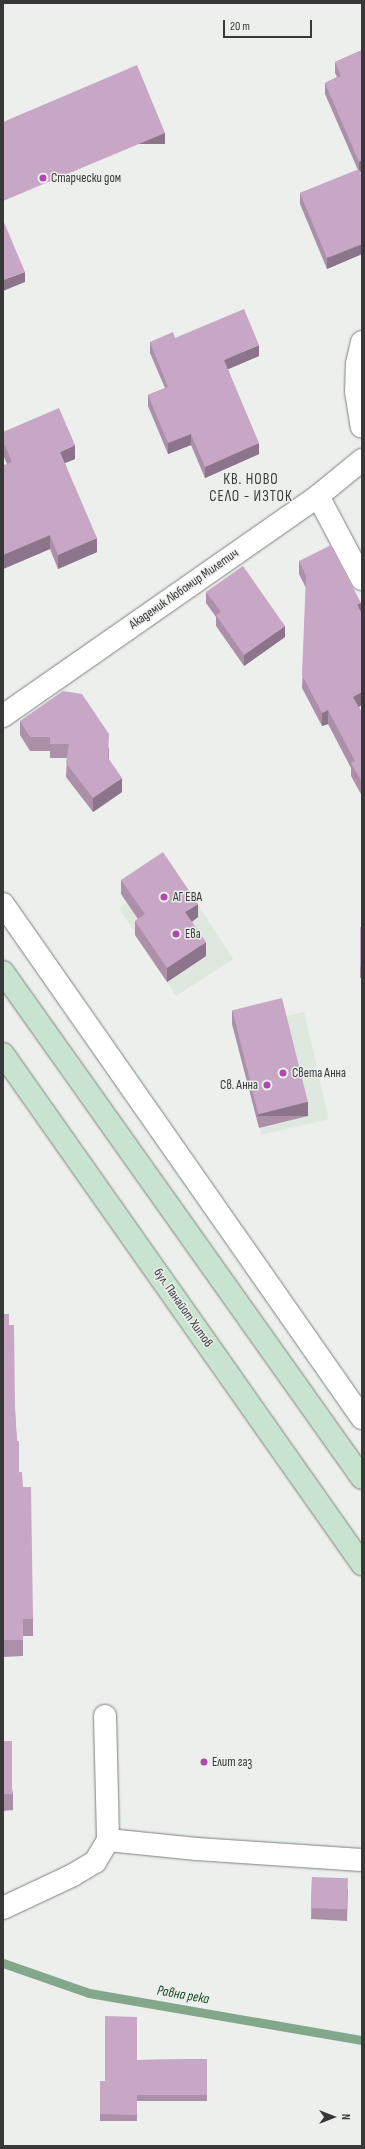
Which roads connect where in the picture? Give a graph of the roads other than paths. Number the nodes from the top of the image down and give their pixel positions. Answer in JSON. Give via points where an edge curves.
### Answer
{"nodes":[{"id":1,"x":362,"y":342,"type":"edge"},
{"id":2,"x":362,"y":426,"type":"edge"},
{"id":3,"x":362,"y":460,"type":"edge"},
{"id":4,"x":318,"y":496,"type":"junction"},
{"id":5,"x":362,"y":579,"type":"edge"},
{"id":6,"x":3,"y":716,"type":"edge"},
{"id":7,"x":3,"y":904,"type":"edge"},
{"id":8,"x":3,"y":972,"type":"edge"},
{"id":9,"x":3,"y":1054,"type":"edge"},
{"id":10,"x":362,"y":1418,"type":"edge"},
{"id":11,"x":362,"y":1478,"type":"edge"},
{"id":12,"x":362,"y":1564,"type":"edge"},
{"id":13,"x":105,"y":1716,"type":"dead end"},
{"id":14,"x":108,"y":1840,"type":"junction"},
{"id":15,"x":361,"y":1860,"type":"edge"},
{"id":16,"x":3,"y":1908,"type":"edge"}],
"edges":[{"from":1,"to":2,"type":"street","via":[[357,364],[356,391]]},
{"from":3,"to":4,"type":"street","name":"Академик Любомир Милетич"},
{"from":4,"to":5,"type":"street"},
{"from":4,"to":6,"type":"street","name":"Академик Любомир Милетич"},
{"from":7,"to":10,"type":"street"},
{"from":8,"to":11,"type":"street"},
{"from":9,"to":12,"type":"street","name":"бул. Панайот Хитов"},
{"from":13,"to":14,"type":"street"},
{"from":14,"to":15,"type":"street"},
{"from":14,"to":16,"type":"street","via":[[95,1862]]}]}
